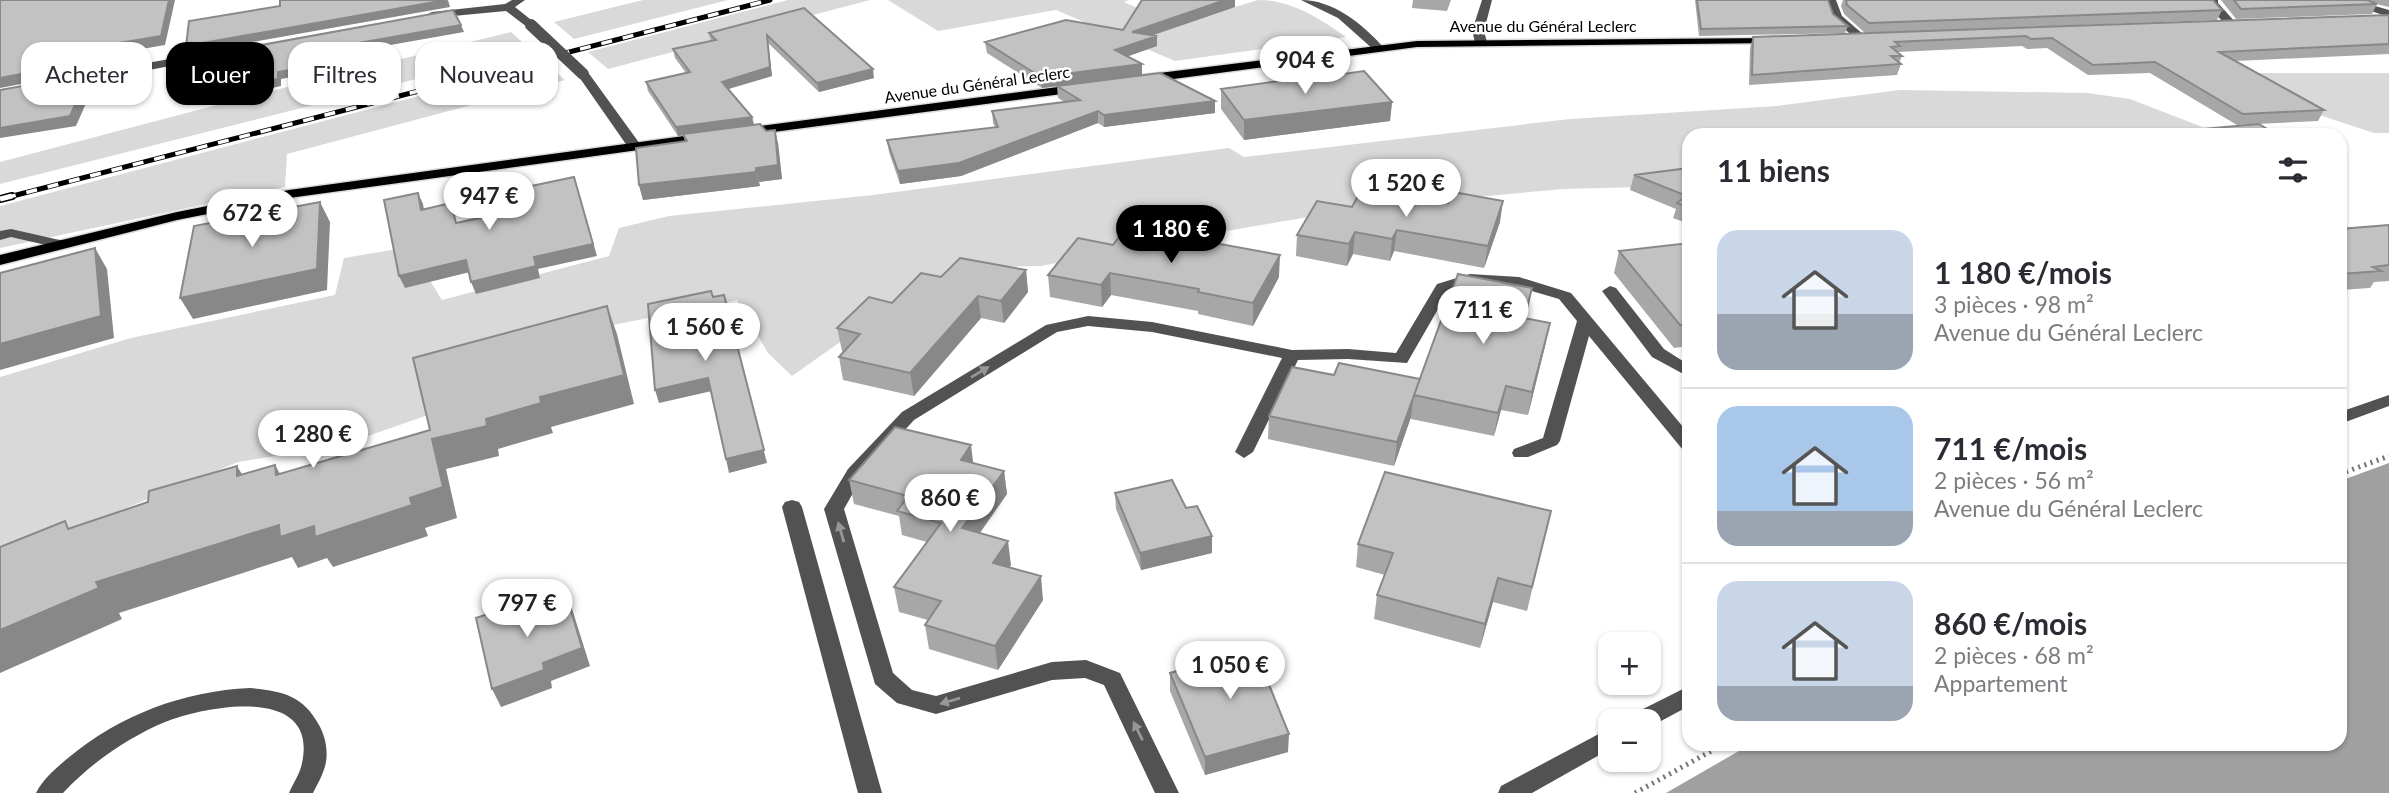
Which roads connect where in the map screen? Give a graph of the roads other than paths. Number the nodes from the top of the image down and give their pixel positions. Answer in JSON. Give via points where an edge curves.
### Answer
{"nodes":[{"id":1,"x":520,"y":0,"type":"edge"},
{"id":2,"x":1310,"y":0,"type":"edge"},
{"id":3,"x":1487,"y":0,"type":"edge"},
{"id":4,"x":1831,"y":0,"type":"edge"},
{"id":5,"x":2213,"y":0,"type":"edge"},
{"id":6,"x":2343,"y":0,"type":"edge"},
{"id":7,"x":453,"y":5,"type":"edge"},
{"id":8,"x":508,"y":7,"type":"junction"},
{"id":9,"x":2389,"y":17,"type":"edge"},
{"id":10,"x":416,"y":18,"type":"edge"},
{"id":11,"x":2362,"y":19,"type":"edge"},
{"id":12,"x":2236,"y":22,"type":"joint"},
{"id":13,"x":2216,"y":23,"type":"edge"},
{"id":14,"x":1860,"y":37,"type":"junction"},
{"id":15,"x":1874,"y":37,"type":"edge"},
{"id":16,"x":1846,"y":38,"type":"edge"},
{"id":17,"x":1791,"y":40,"type":"edge"},
{"id":18,"x":1481,"y":42,"type":"junction"},
{"id":19,"x":1378,"y":48,"type":"junction"},
{"id":20,"x":1125,"y":82,"type":"edge"},
{"id":21,"x":1098,"y":85,"type":"edge"},
{"id":22,"x":635,"y":147,"type":"junction"},
{"id":23,"x":0,"y":236,"type":"edge"},
{"id":24,"x":59,"y":244,"type":"junction"},
{"id":25,"x":0,"y":260,"type":"edge"},
{"id":26,"x":1610,"y":291,"type":"dead end"},
{"id":27,"x":1585,"y":321,"type":"junction"},
{"id":28,"x":1292,"y":355,"type":"junction"},
{"id":29,"x":1682,"y":368,"type":"edge"},
{"id":30,"x":2389,"y":400,"type":"edge"},
{"id":31,"x":2347,"y":415,"type":"edge"},
{"id":32,"x":1682,"y":438,"type":"edge"},
{"id":33,"x":1244,"y":452,"type":"dead end"},
{"id":34,"x":1521,"y":453,"type":"dead end"},
{"id":35,"x":792,"y":507,"type":"dead end"},
{"id":36,"x":1682,"y":699,"type":"edge"},
{"id":37,"x":1661,"y":710,"type":"edge"},
{"id":38,"x":1598,"y":745,"type":"edge"},
{"id":39,"x":48,"y":793,"type":"edge"},
{"id":40,"x":301,"y":793,"type":"edge"},
{"id":41,"x":870,"y":793,"type":"edge"},
{"id":42,"x":1167,"y":793,"type":"edge"},
{"id":43,"x":1510,"y":793,"type":"edge"}],
"edges":[{"from":1,"to":8,"type":"street"},
{"from":2,"to":19,"type":"street","via":[[1342,16]]},
{"from":3,"to":18,"type":"street","via":[[1478,31]]},
{"from":4,"to":14,"type":"street","via":[[1837,17]]},
{"from":5,"to":12,"type":"street","via":[[2212,4]]},
{"from":6,"to":9,"type":"street"},
{"from":7,"to":8,"type":"street"},
{"from":7,"to":10,"type":"street"},
{"from":8,"to":22,"type":"street","bridge":true,"via":[[583,74]]},
{"from":9,"to":11,"type":"main road"},
{"from":12,"to":13,"type":"main road"},
{"from":14,"to":15,"type":"main road"},
{"from":14,"to":16,"type":"main road"},
{"from":17,"to":18,"type":"main road","name":"Avenue du Général Leclerc"},
{"from":18,"to":19,"type":"main road","name":"Avenue du Général Leclerc"},
{"from":19,"to":20,"type":"main road","name":"Avenue du Général Leclerc"},
{"from":21,"to":22,"type":"main road","name":"Avenue du Général Leclerc"},
{"from":22,"to":24,"type":"main road","name":"Avenue du Général Leclerc","via":[[289,194]]},
{"from":23,"to":24,"type":"street","via":[[11,233]]},
{"from":24,"to":25,"type":"main road","name":"Avenue du Général Leclerc"},
{"from":26,"to":29,"type":"street","via":[[1658,354]]},
{"from":27,"to":28,"type":"street","via":[[1565,296],[1519,282],[1470,279],[1443,287],[1401,359]]},
{"from":27,"to":32,"type":"street"},
{"from":27,"to":34,"type":"street","via":[[1551,441]]},
{"from":28,"to":33,"type":"street"},
{"from":42,"to":28,"type":"street","one_way":true,"via":[[1112,679],[1086,669],[1052,671],[936,705],[905,697],[883,678],[834,509],[855,473],[908,416],[1052,328],[1088,321],[1152,327]]},
{"from":30,"to":31,"type":"street"},
{"from":35,"to":41,"type":"street"},
{"from":36,"to":37,"type":"street"},
{"from":38,"to":43,"type":"street"},
{"from":39,"to":40,"type":"street","via":[[67,771],[111,738],[200,701],[240,696],[275,700],[300,713],[313,735],[314,762]]}]}
